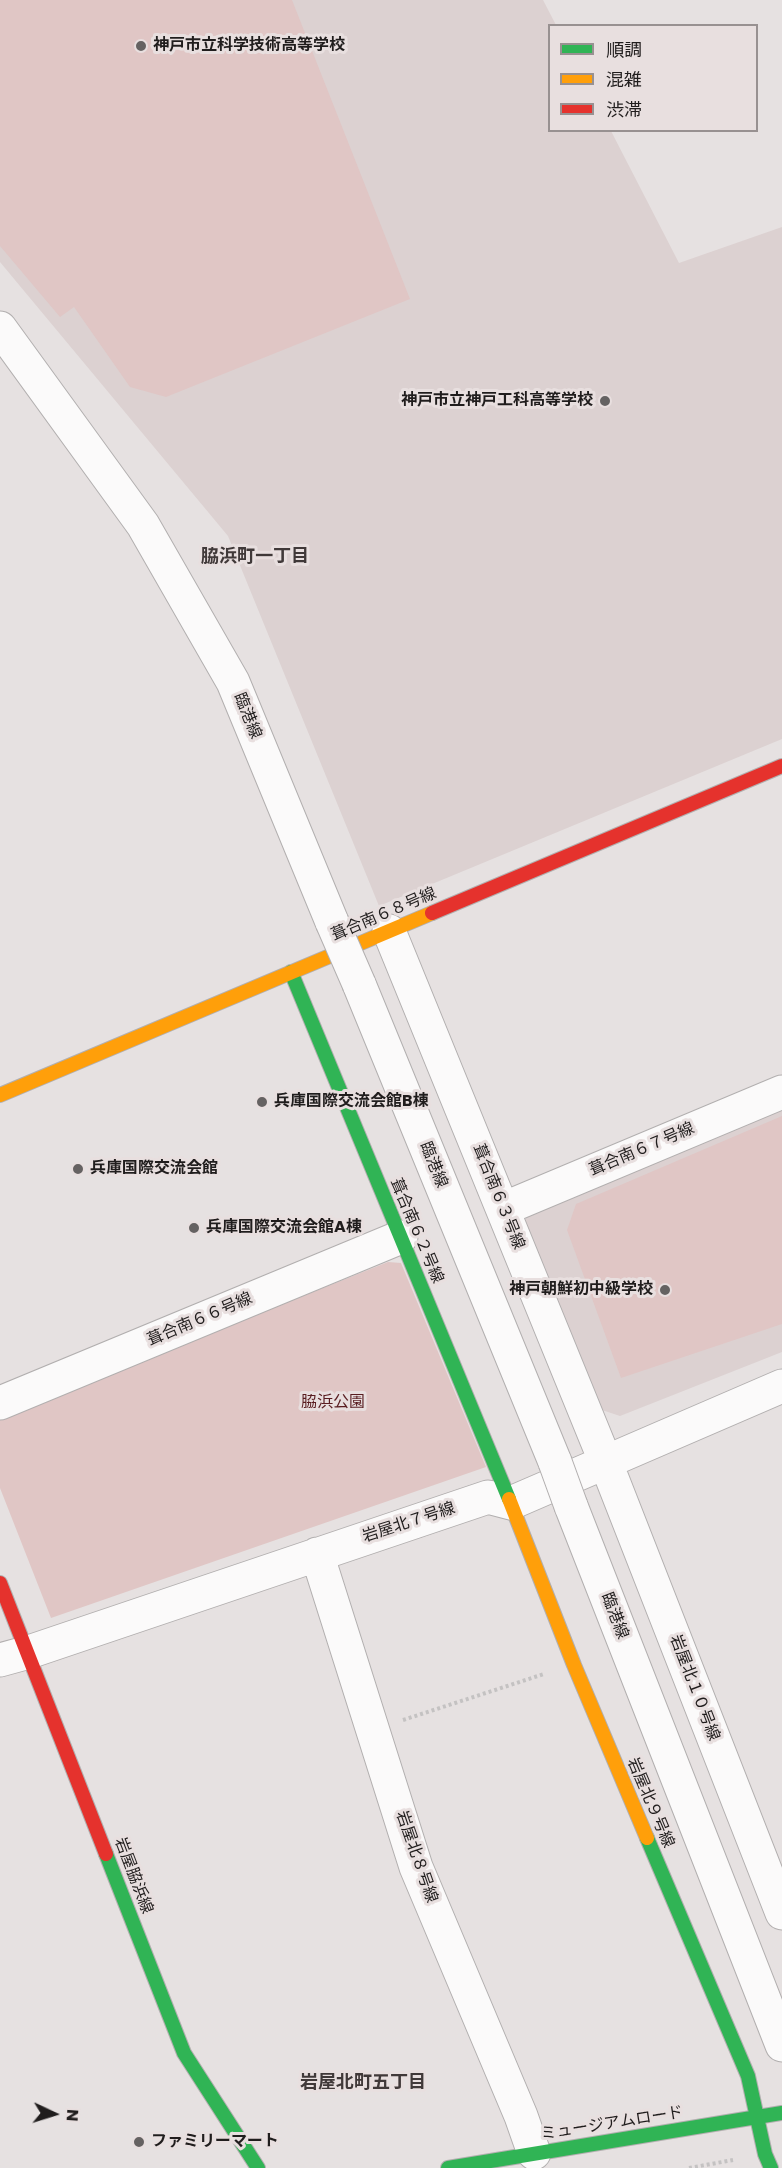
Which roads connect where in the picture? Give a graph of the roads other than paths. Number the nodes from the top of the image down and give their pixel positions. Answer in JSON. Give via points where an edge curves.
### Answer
{"nodes":[{"id":1,"x":0,"y":328,"type":"edge"},
{"id":2,"x":782,"y":766,"type":"edge"},
{"id":3,"x":389,"y":930,"type":"junction"},
{"id":4,"x":291,"y":972,"type":"junction"},
{"id":5,"x":782,"y":1092,"type":"edge"},
{"id":6,"x":0,"y":1095,"type":"edge"},
{"id":7,"x":502,"y":1209,"type":"junction"},
{"id":8,"x":401,"y":1237,"type":"junction"},
{"id":9,"x":782,"y":1386,"type":"edge"},
{"id":10,"x":0,"y":1403,"type":"edge"},
{"id":11,"x":606,"y":1463,"type":"junction"},
{"id":12,"x":511,"y":1503,"type":"junction"},
{"id":13,"x":317,"y":1554,"type":"junction"},
{"id":14,"x":0,"y":1583,"type":"edge"},
{"id":15,"x":14,"y":1656,"type":"edge"},
{"id":16,"x":782,"y":1913,"type":"edge"},
{"id":17,"x":782,"y":2045,"type":"edge"},
{"id":18,"x":782,"y":2113,"type":"edge"},
{"id":19,"x":757,"y":2117,"type":"junction"},
{"id":20,"x":534,"y":2153,"type":"junction"},
{"id":21,"x":258,"y":2168,"type":"edge"},
{"id":22,"x":448,"y":2168,"type":"edge"},
{"id":23,"x":771,"y":2168,"type":"edge"}],
"edges":[{"from":1,"to":17,"type":"street","name":"臨港線","bridge":true,"via":[[143,525],[233,682],[555,1462]]},
{"from":2,"to":3,"type":"street","name":"葺合南６８号線"},
{"from":3,"to":4,"type":"street","name":"葺合南６８号線"},
{"from":3,"to":7,"type":"street","name":"葺合南６３号線"},
{"from":4,"to":6,"type":"street","name":"葺合南６８号線"},
{"from":4,"to":8,"type":"street","name":"葺合南６２号線"},
{"from":5,"to":7,"type":"street","name":"葺合南６７号線"},
{"from":7,"to":11,"type":"street","name":"葺合南６３号線"},
{"from":8,"to":10,"type":"street","name":"葺合南６６号線"},
{"from":8,"to":12,"type":"street","name":"葺合南６２号線"},
{"from":9,"to":11,"type":"street"},
{"from":11,"to":12,"type":"street"},
{"from":11,"to":16,"type":"street","name":"岩屋北１０号線"},
{"from":12,"to":13,"type":"street","name":"岩屋北７号線","via":[[488,1497]]},
{"from":12,"to":19,"type":"street","name":"岩屋北９号線","via":[[574,1665],[748,2076]]},
{"from":13,"to":15,"type":"street","name":"岩屋北７号線"},
{"from":13,"to":20,"type":"street","name":"岩屋北８号線","via":[[416,1867]]},
{"from":14,"to":15,"type":"street","name":"岩屋脇浜線"},
{"from":15,"to":21,"type":"street","name":"岩屋脇浜線","via":[[184,2053]]},
{"from":18,"to":19,"type":"street","name":"ミュージアムロード"},
{"from":19,"to":20,"type":"street","name":"ミュージアムロード"},
{"from":19,"to":23,"type":"street","name":"岩屋北９号線"},
{"from":20,"to":22,"type":"street","name":"ミュージアムロード"}]}
